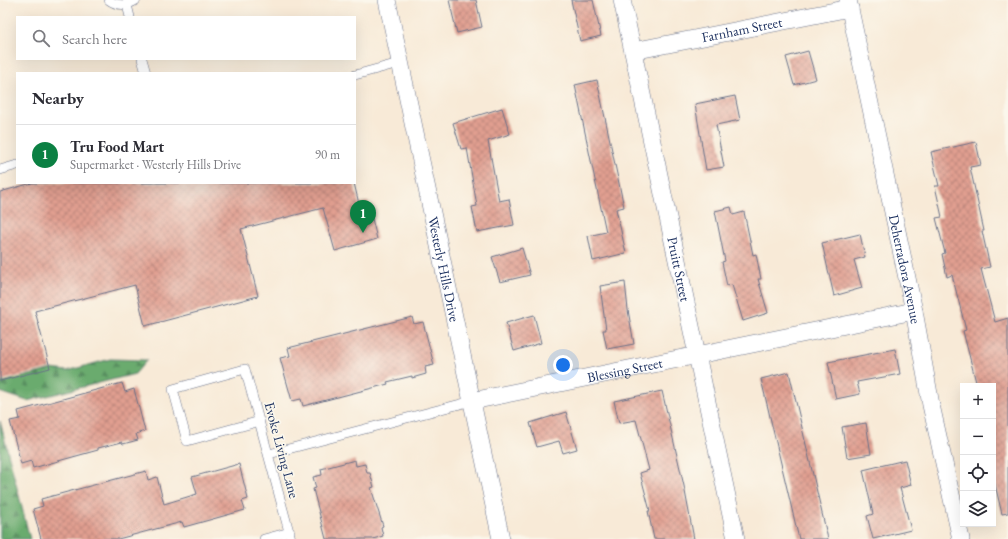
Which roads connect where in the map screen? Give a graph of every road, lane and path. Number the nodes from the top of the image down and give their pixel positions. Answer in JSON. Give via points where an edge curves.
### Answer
{"nodes":[{"id":1,"x":109,"y":0,"type":"edge"},
{"id":2,"x":136,"y":0,"type":"edge"},
{"id":3,"x":387,"y":0,"type":"edge"},
{"id":4,"x":622,"y":0,"type":"edge"},
{"id":5,"x":127,"y":4,"type":"junction"},
{"id":6,"x":849,"y":4,"type":"edge"},
{"id":7,"x":130,"y":16,"type":"edge"},
{"id":8,"x":633,"y":51,"type":"junction"},
{"id":9,"x":142,"y":60,"type":"edge"},
{"id":10,"x":400,"y":63,"type":"junction"},
{"id":11,"x":146,"y":72,"type":"edge"},
{"id":12,"x":356,"y":75,"type":"edge"},
{"id":13,"x":16,"y":165,"type":"edge"},
{"id":14,"x":0,"y":170,"type":"edge"},
{"id":15,"x":914,"y":311,"type":"junction"},
{"id":16,"x":697,"y":355,"type":"junction"},
{"id":17,"x":472,"y":401,"type":"junction"},
{"id":18,"x":260,"y":421,"type":"junction"},
{"id":19,"x":269,"y":454,"type":"junction"},
{"id":20,"x":291,"y":536,"type":"edge"},
{"id":21,"x":264,"y":539,"type":"edge"},
{"id":22,"x":501,"y":539,"type":"edge"},
{"id":23,"x":736,"y":539,"type":"edge"},
{"id":24,"x":961,"y":539,"type":"edge"}],
"edges":[{"from":1,"to":5,"type":"lane","via":[[119,5]]},
{"from":2,"to":5,"type":"lane"},
{"from":3,"to":10,"type":"street","name":"Westerly Hills Drive"},
{"from":4,"to":8,"type":"street","name":"Pruitt Street"},
{"from":5,"to":7,"type":"lane"},
{"from":6,"to":8,"type":"street","name":"Farnham Street"},
{"from":6,"to":15,"type":"street","name":"Deherradora Avenue"},
{"from":8,"to":16,"type":"street","name":"Pruitt Street"},
{"from":9,"to":11,"type":"lane"},
{"from":10,"to":12,"type":"lane"},
{"from":10,"to":17,"type":"street","name":"Westerly Hills Drive"},
{"from":13,"to":14,"type":"lane"},
{"from":15,"to":16,"type":"street","name":"Blessing Street"},
{"from":15,"to":24,"type":"street","name":"Deherradora Avenue","via":[[931,405]]},
{"from":16,"to":17,"type":"street","name":"Blessing Street"},
{"from":16,"to":23,"type":"street","name":"Pruitt Street"},
{"from":17,"to":19,"type":"lane","name":"Blessing Street"},
{"from":17,"to":22,"type":"street","name":"Westerly Hills Drive"},
{"from":18,"to":18,"type":"lane","name":"Evoke Living Lane","via":[[245,369],[173,389],[188,441]]},
{"from":18,"to":19,"type":"lane","name":"Evoke Living Lane"},
{"from":19,"to":20,"type":"lane","name":"Evoke Living Lane"},
{"from":20,"to":21,"type":"lane"}]}
